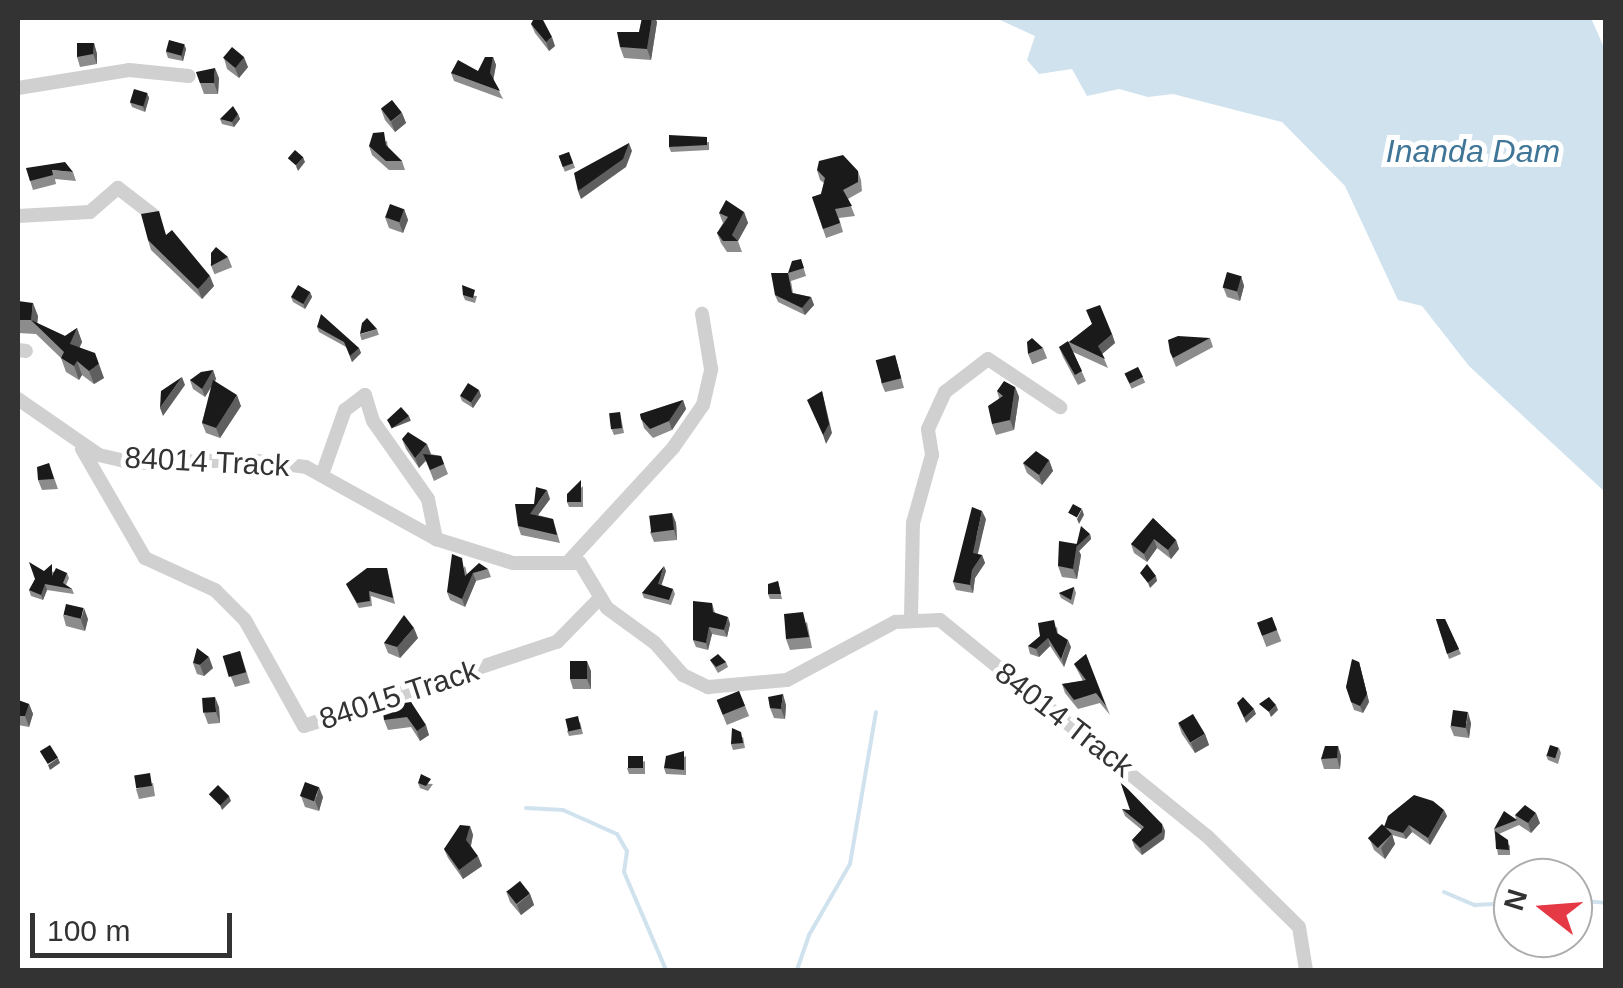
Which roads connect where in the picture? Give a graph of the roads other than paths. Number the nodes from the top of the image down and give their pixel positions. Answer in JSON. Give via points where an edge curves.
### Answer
{"nodes":[{"id":1,"x":190,"y":76,"type":"dead end"},
{"id":2,"x":18,"y":88,"type":"edge"},
{"id":3,"x":153,"y":215,"type":"edge"},
{"id":4,"x":18,"y":216,"type":"edge"},
{"id":5,"x":702,"y":314,"type":"dead end"},
{"id":6,"x":18,"y":398,"type":"edge"},
{"id":7,"x":1060,"y":406,"type":"dead end"},
{"id":8,"x":82,"y":449,"type":"junction"},
{"id":9,"x":322,"y":472,"type":"junction"},
{"id":10,"x":436,"y":540,"type":"junction"},
{"id":11,"x":570,"y":560,"type":"junction"},
{"id":12,"x":600,"y":598,"type":"junction"},
{"id":13,"x":910,"y":617,"type":"junction"},
{"id":14,"x":1306,"y":970,"type":"edge"}],
"edges":[{"from":1,"to":2,"type":"street","via":[[129,70]]},
{"from":3,"to":4,"type":"street","via":[[118,188],[90,212]]},
{"from":5,"to":11,"type":"street","via":[[711,368],[703,404],[663,460]]},
{"from":6,"to":8,"type":"street","name":"84014 Track"},
{"from":7,"to":13,"type":"street","via":[[988,360],[945,392],[928,430],[932,455],[913,523]]},
{"from":8,"to":9,"type":"street","name":"84014 Track","via":[[134,463],[250,460]]},
{"from":8,"to":12,"type":"street","name":"84015 Track","via":[[145,558],[214,590],[246,620],[304,726],[557,642]]},
{"from":9,"to":10,"type":"street","name":"84014 Track"},
{"from":9,"to":10,"type":"street","via":[[345,410],[364,395],[373,421],[428,499]]},
{"from":10,"to":11,"type":"street","name":"84014 Track","via":[[513,563]]},
{"from":11,"to":12,"type":"street","via":[[591,573]]},
{"from":12,"to":13,"type":"street","via":[[683,675],[725,688],[810,673]]},
{"from":13,"to":14,"type":"street","name":"84014 Track","via":[[931,617],[953,629],[1207,836],[1298,928]]}]}
